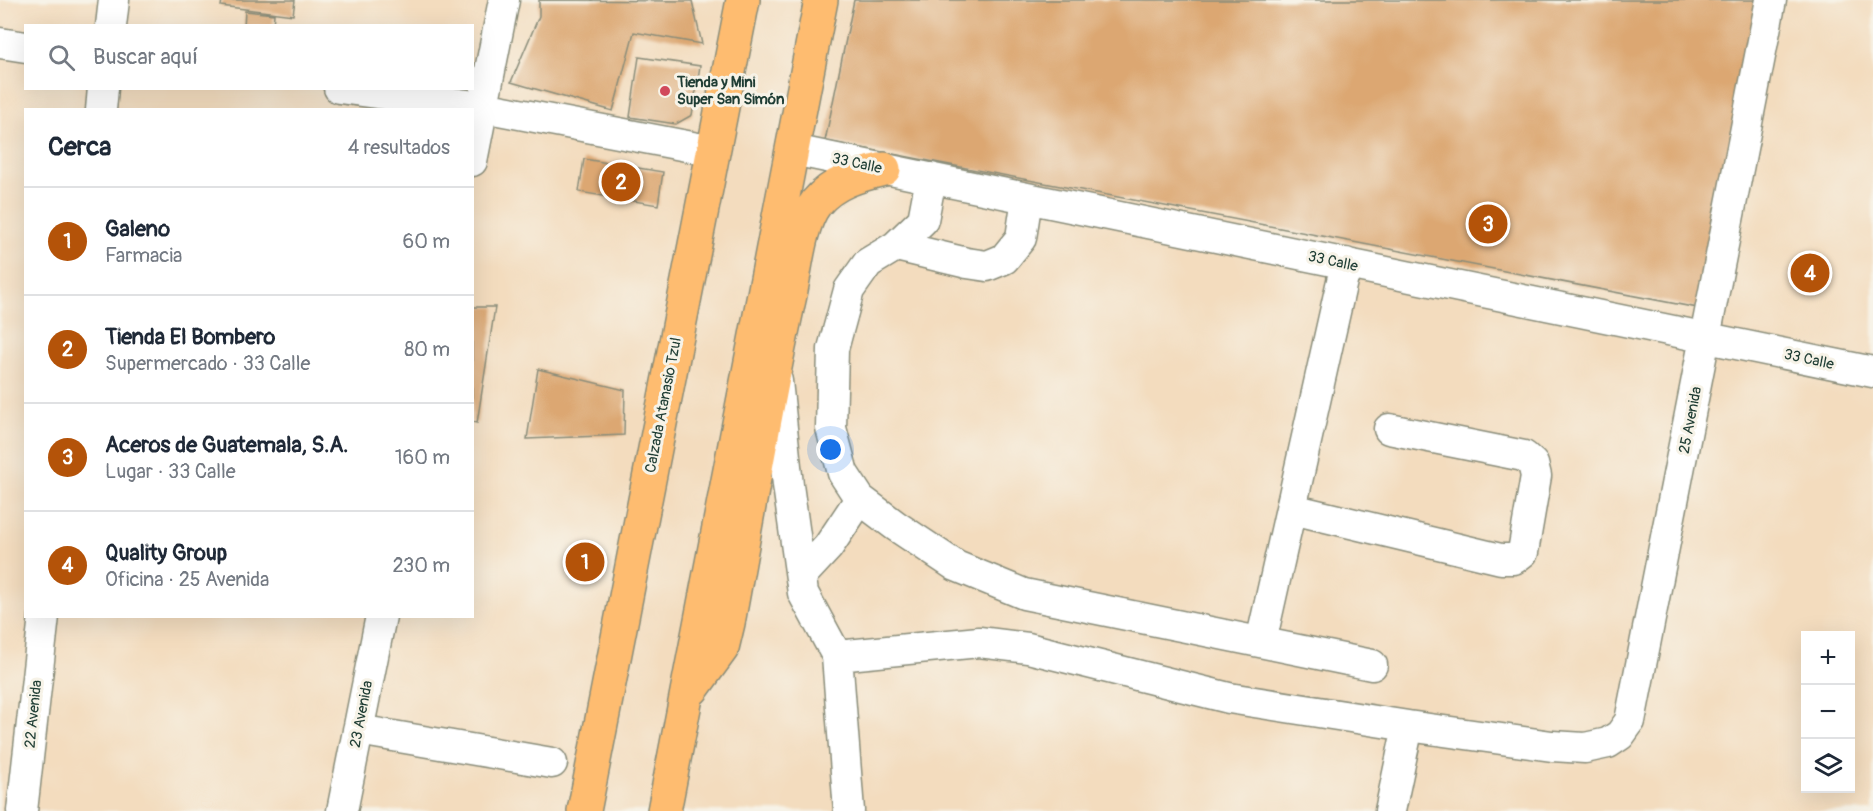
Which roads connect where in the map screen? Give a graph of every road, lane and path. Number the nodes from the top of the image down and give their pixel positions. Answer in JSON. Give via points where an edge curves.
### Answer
{"nodes":[{"id":1,"x":114,"y":0,"type":"edge"},
{"id":2,"x":504,"y":0,"type":"edge"},
{"id":3,"x":743,"y":0,"type":"edge"},
{"id":4,"x":821,"y":0,"type":"edge"},
{"id":5,"x":1771,"y":0,"type":"edge"},
{"id":6,"x":111,"y":24,"type":"edge"},
{"id":7,"x":0,"y":44,"type":"edge"},
{"id":8,"x":24,"y":47,"type":"edge"},
{"id":9,"x":103,"y":90,"type":"edge"},
{"id":10,"x":354,"y":90,"type":"edge"},
{"id":11,"x":483,"y":107,"type":"junction"},
{"id":12,"x":101,"y":108,"type":"edge"},
{"id":13,"x":793,"y":150,"type":"junction"},
{"id":14,"x":474,"y":151,"type":"edge"},
{"id":15,"x":713,"y":151,"type":"junction"},
{"id":16,"x":884,"y":169,"type":"junction"},
{"id":17,"x":932,"y":178,"type":"junction"},
{"id":18,"x":1027,"y":198,"type":"junction"},
{"id":19,"x":896,"y":246,"type":"junction"},
{"id":20,"x":1346,"y":263,"type":"junction"},
{"id":21,"x":1706,"y":337,"type":"junction"},
{"id":22,"x":775,"y":362,"type":"junction"},
{"id":23,"x":1873,"y":372,"type":"edge"},
{"id":24,"x":1389,"y":429,"type":"dead end"},
{"id":25,"x":860,"y":499,"type":"junction"},
{"id":26,"x":1292,"y":509,"type":"junction"},
{"id":27,"x":801,"y":576,"type":"junction"},
{"id":28,"x":44,"y":618,"type":"edge"},
{"id":29,"x":381,"y":618,"type":"edge"},
{"id":30,"x":1261,"y":642,"type":"junction"},
{"id":31,"x":837,"y":656,"type":"junction"},
{"id":32,"x":1372,"y":665,"type":"dead end"},
{"id":33,"x":686,"y":698,"type":"junction"},
{"id":34,"x":1408,"y":726,"type":"junction"},
{"id":35,"x":358,"y":730,"type":"junction"},
{"id":36,"x":552,"y":763,"type":"dead end"},
{"id":37,"x":22,"y":811,"type":"edge"},
{"id":38,"x":342,"y":811,"type":"edge"},
{"id":39,"x":585,"y":811,"type":"edge"},
{"id":40,"x":664,"y":811,"type":"edge"},
{"id":41,"x":849,"y":811,"type":"edge"},
{"id":42,"x":1390,"y":811,"type":"edge"}],
"edges":[{"from":1,"to":6,"type":"street"},
{"from":2,"to":11,"type":"street"},
{"from":3,"to":15,"type":"main road","name":"Calzada Atanasio Tzul"},
{"from":4,"to":13,"type":"main road"},
{"from":5,"to":21,"type":"street","name":"25 Avenida"},
{"from":7,"to":8,"type":"street"},
{"from":9,"to":12,"type":"street"},
{"from":10,"to":11,"type":"street"},
{"from":11,"to":14,"type":"street"},
{"from":11,"to":15,"type":"street"},
{"from":13,"to":16,"type":"street","name":"33 Calle"},
{"from":13,"to":33,"type":"main road"},
{"from":15,"to":39,"type":"main road","name":"Calzada Atanasio Tzul"},
{"from":16,"to":17,"type":"street","name":"33 Calle"},
{"from":16,"to":22,"type":"main road","via":[[856,176],[832,189],[809,215]]},
{"from":17,"to":18,"type":"street","name":"33 Calle"},
{"from":17,"to":19,"type":"street","via":[[923,220]]},
{"from":18,"to":19,"type":"street","via":[[1021,238],[1004,259],[987,266]]},
{"from":18,"to":20,"type":"street","name":"33 Calle"},
{"from":19,"to":25,"type":"street","via":[[868,263],[849,290],[833,349],[831,429],[843,473]]},
{"from":20,"to":21,"type":"street","name":"33 Calle"},
{"from":20,"to":26,"type":"street"},
{"from":21,"to":23,"type":"street","name":"33 Calle"},
{"from":21,"to":34,"type":"street","name":"25 Avenida","via":[[1630,721],[1620,735],[1608,743],[1585,748]]},
{"from":22,"to":27,"type":"street"},
{"from":22,"to":33,"type":"main road","via":[[722,648]]},
{"from":24,"to":26,"type":"street","via":[[1529,460],[1536,476],[1523,552],[1501,560]]},
{"from":25,"to":27,"type":"street","via":[[828,546]]},
{"from":25,"to":30,"type":"street","via":[[956,566],[1024,594]]},
{"from":26,"to":30,"type":"street"},
{"from":27,"to":31,"type":"street","via":[[803,593]]},
{"from":28,"to":37,"type":"street","name":"22 Avenida"},
{"from":29,"to":35,"type":"street","name":"23 Avenida"},
{"from":30,"to":32,"type":"street"},
{"from":31,"to":34,"type":"street","name":"25 Avenida","via":[[979,642],[1028,648],[1229,698]]},
{"from":31,"to":41,"type":"street"},
{"from":33,"to":40,"type":"main road"},
{"from":34,"to":42,"type":"street"},
{"from":35,"to":36,"type":"street"},
{"from":35,"to":38,"type":"street","name":"23 Avenida"}]}
